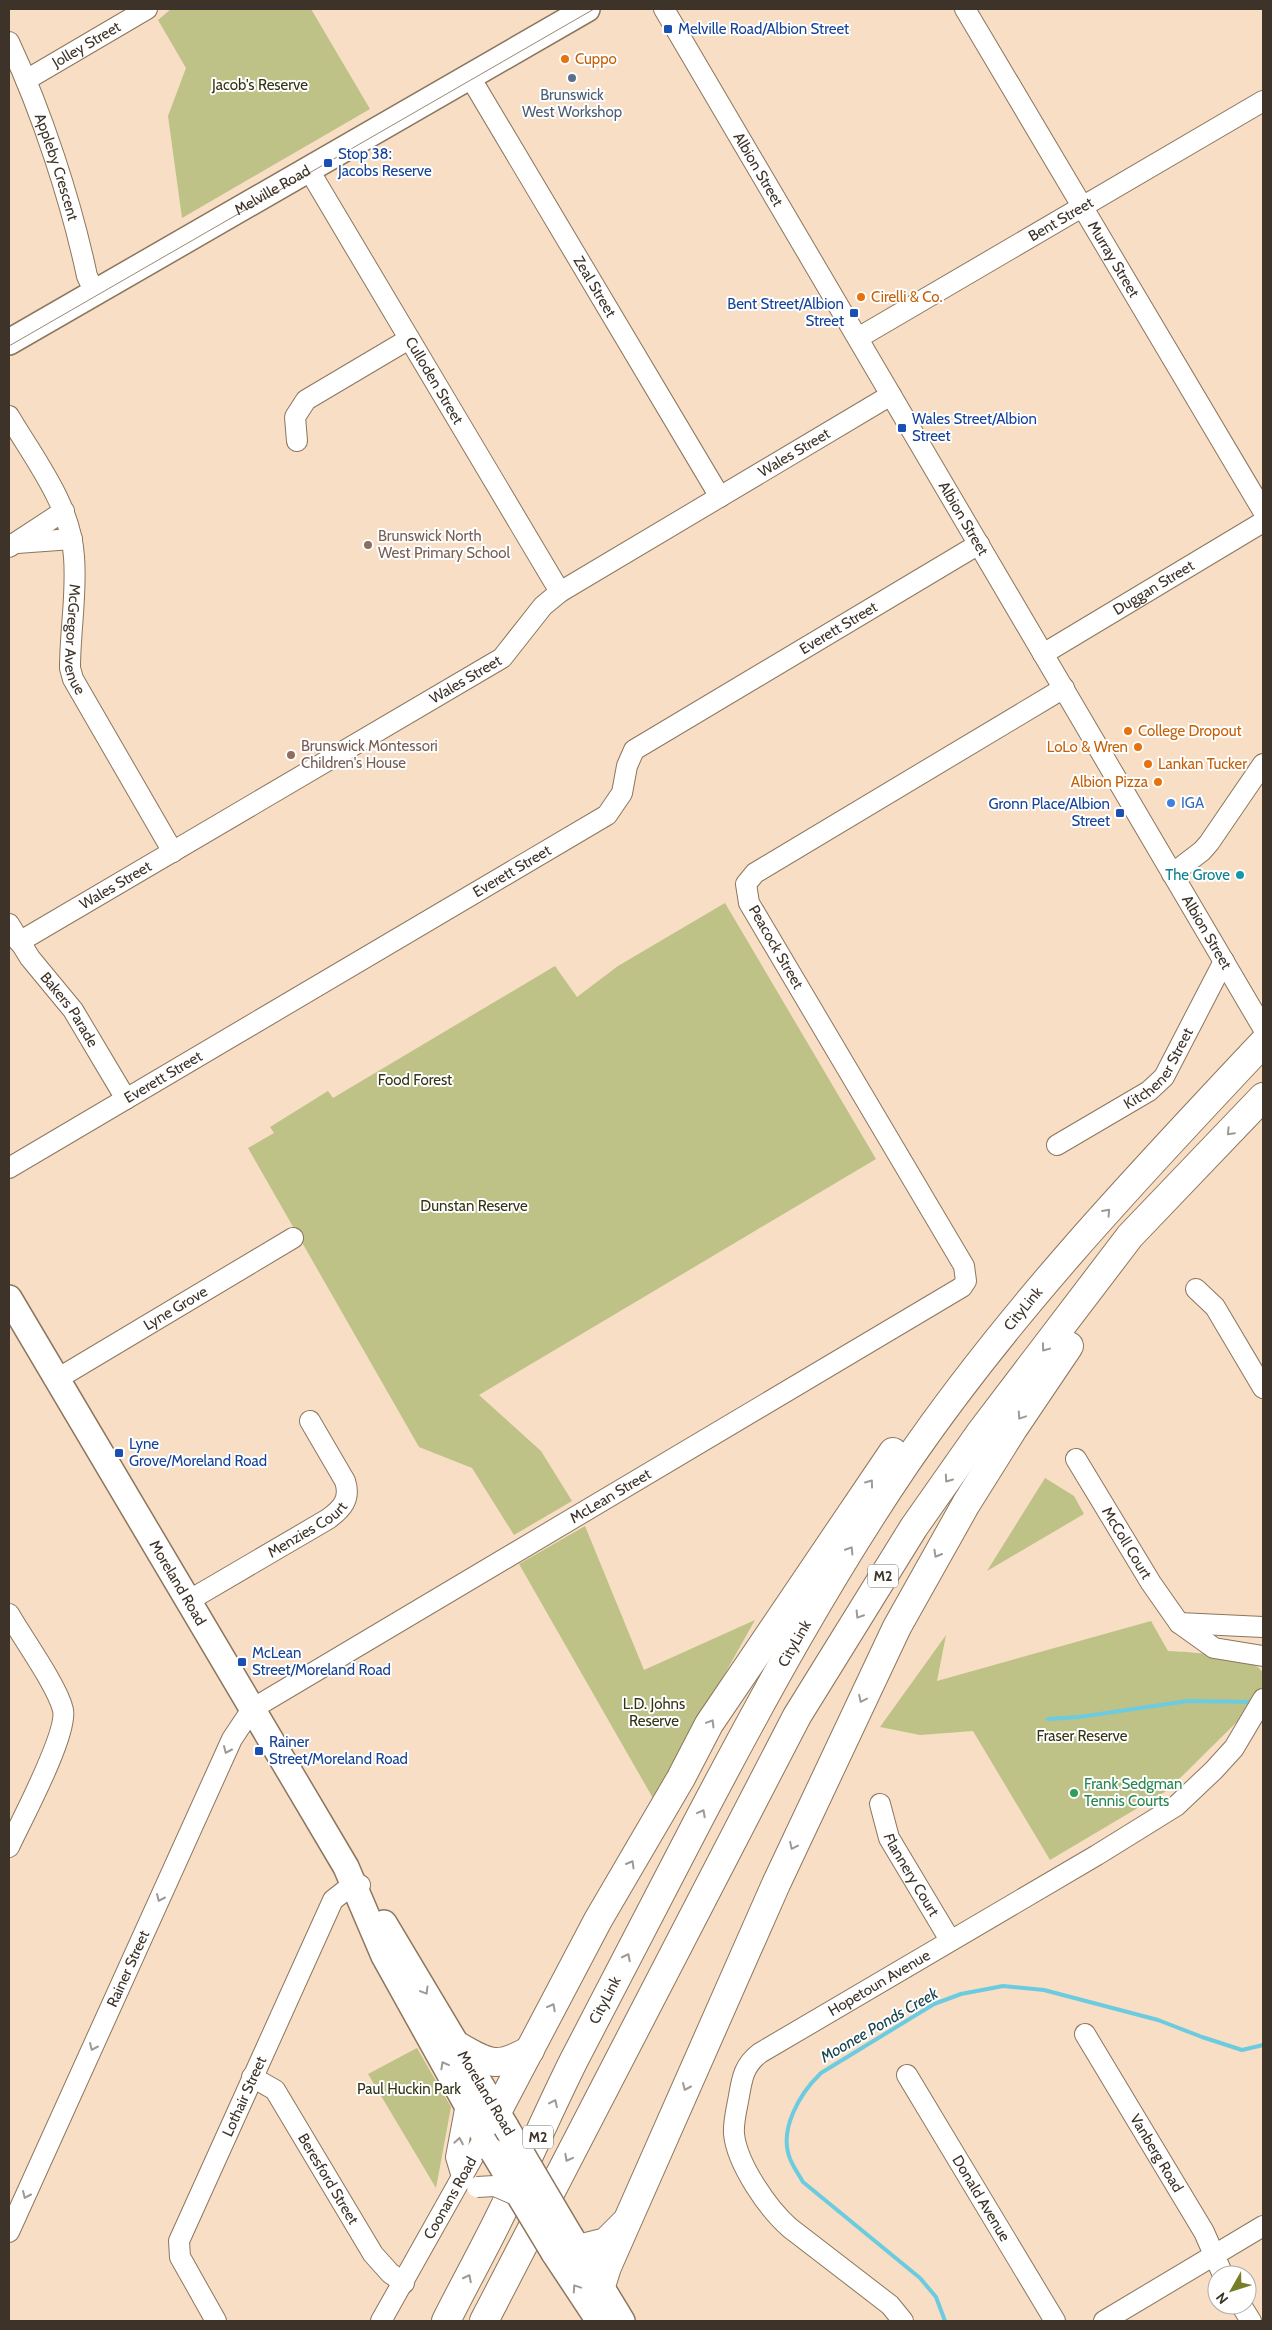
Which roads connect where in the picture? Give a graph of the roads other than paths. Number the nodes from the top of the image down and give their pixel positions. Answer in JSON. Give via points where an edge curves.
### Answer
{"nodes":[{"id":1,"x":147,"y":9,"type":"edge"},
{"id":2,"x":588,"y":9,"type":"edge"},
{"id":3,"x":664,"y":9,"type":"edge"},
{"id":4,"x":965,"y":9,"type":"edge"},
{"id":5,"x":9,"y":42,"type":"edge"},
{"id":6,"x":470,"y":77,"type":"junction"},
{"id":7,"x":26,"y":80,"type":"junction"},
{"id":8,"x":1263,"y":101,"type":"edge"},
{"id":9,"x":309,"y":170,"type":"junction"},
{"id":10,"x":1083,"y":207,"type":"junction"},
{"id":11,"x":95,"y":293,"type":"junction"},
{"id":12,"x":858,"y":338,"type":"junction"},
{"id":13,"x":409,"y":339,"type":"junction"},
{"id":14,"x":9,"y":342,"type":"edge"},
{"id":15,"x":891,"y":395,"type":"junction"},
{"id":16,"x":9,"y":416,"type":"edge"},
{"id":17,"x":297,"y":442,"type":"dead end"},
{"id":18,"x":720,"y":497,"type":"junction"},
{"id":19,"x":64,"y":511,"type":"junction"},
{"id":20,"x":1263,"y":511,"type":"edge"},
{"id":21,"x":1263,"y":522,"type":"edge"},
{"id":22,"x":72,"y":539,"type":"junction"},
{"id":23,"x":979,"y":544,"type":"junction"},
{"id":24,"x":12,"y":545,"type":"edge"},
{"id":25,"x":560,"y":592,"type":"junction"},
{"id":26,"x":1043,"y":654,"type":"junction"},
{"id":27,"x":1064,"y":688,"type":"junction"},
{"id":28,"x":1263,"y":764,"type":"edge"},
{"id":29,"x":173,"y":852,"type":"junction"},
{"id":30,"x":1172,"y":874,"type":"junction"},
{"id":31,"x":9,"y":924,"type":"edge"},
{"id":32,"x":19,"y":942,"type":"junction"},
{"id":33,"x":1224,"y":960,"type":"junction"},
{"id":34,"x":1263,"y":1028,"type":"edge"},
{"id":35,"x":1263,"y":1043,"type":"edge"},
{"id":36,"x":1263,"y":1097,"type":"edge"},
{"id":37,"x":126,"y":1099,"type":"junction"},
{"id":38,"x":1057,"y":1145,"type":"dead end"},
{"id":39,"x":1201,"y":1162,"type":"junction"},
{"id":40,"x":9,"y":1168,"type":"edge"},
{"id":41,"x":1087,"y":1234,"type":"junction"},
{"id":42,"x":293,"y":1238,"type":"dead end"},
{"id":43,"x":966,"y":1281,"type":"joint"},
{"id":44,"x":1196,"y":1289,"type":"dead end"},
{"id":45,"x":9,"y":1298,"type":"edge"},
{"id":46,"x":57,"y":1379,"type":"junction"},
{"id":47,"x":1263,"y":1388,"type":"edge"},
{"id":48,"x":310,"y":1422,"type":"dead end"},
{"id":49,"x":1076,"y":1459,"type":"dead end"},
{"id":50,"x":188,"y":1602,"type":"junction"},
{"id":51,"x":9,"y":1614,"type":"edge"},
{"id":52,"x":1179,"y":1623,"type":"junction"},
{"id":53,"x":1263,"y":1627,"type":"edge"},
{"id":54,"x":1263,"y":1656,"type":"edge"},
{"id":55,"x":1263,"y":1699,"type":"edge"},
{"id":56,"x":252,"y":1709,"type":"junction"},
{"id":57,"x":880,"y":1804,"type":"dead end"},
{"id":58,"x":9,"y":1847,"type":"edge"},
{"id":59,"x":353,"y":1879,"type":"junction"},
{"id":60,"x":950,"y":1940,"type":"junction"},
{"id":61,"x":1085,"y":2034,"type":"dead end"},
{"id":62,"x":458,"y":2046,"type":"junction"},
{"id":63,"x":530,"y":2050,"type":"junction"},
{"id":64,"x":907,"y":2075,"type":"dead end"},
{"id":65,"x":252,"y":2077,"type":"junction"},
{"id":66,"x":466,"y":2104,"type":"junction"},
{"id":67,"x":495,"y":2132,"type":"junction"},
{"id":68,"x":470,"y":2182,"type":"junction"},
{"id":69,"x":518,"y":2196,"type":"junction"},
{"id":70,"x":636,"y":2203,"type":"junction"},
{"id":71,"x":1263,"y":2226,"type":"edge"},
{"id":72,"x":9,"y":2232,"type":"edge"},
{"id":73,"x":567,"y":2246,"type":"junction"},
{"id":74,"x":1215,"y":2256,"type":"junction"},
{"id":75,"x":1219,"y":2265,"type":"edge"},
{"id":76,"x":404,"y":2283,"type":"junction"},
{"id":77,"x":600,"y":2286,"type":"junction"},
{"id":78,"x":216,"y":2321,"type":"edge"},
{"id":79,"x":381,"y":2321,"type":"edge"},
{"id":80,"x":386,"y":2321,"type":"edge"},
{"id":81,"x":446,"y":2321,"type":"edge"},
{"id":82,"x":484,"y":2321,"type":"edge"},
{"id":83,"x":599,"y":2321,"type":"edge"},
{"id":84,"x":622,"y":2321,"type":"edge"},
{"id":85,"x":903,"y":2321,"type":"edge"},
{"id":86,"x":1056,"y":2321,"type":"edge"},
{"id":87,"x":1104,"y":2321,"type":"edge"}],
"edges":[{"from":1,"to":7,"type":"street","name":"Jolley Street"},
{"from":2,"to":6,"type":"main road","name":"Melville Road"},
{"from":3,"to":12,"type":"street","name":"Albion Street"},
{"from":4,"to":10,"type":"street","name":"Murray Street"},
{"from":5,"to":7,"type":"street","name":"Appleby Crescent"},
{"from":6,"to":9,"type":"main road","name":"Melville Road"},
{"from":6,"to":18,"type":"street","name":"Zeal Street"},
{"from":7,"to":11,"type":"street","name":"Appleby Crescent"},
{"from":8,"to":10,"type":"street","name":"Bent Street"},
{"from":9,"to":11,"type":"main road","name":"Melville Road"},
{"from":9,"to":13,"type":"street","name":"Culloden Street"},
{"from":10,"to":12,"type":"street","name":"Bent Street"},
{"from":10,"to":20,"type":"street","name":"Murray Street"},
{"from":11,"to":14,"type":"main road","name":"Melville Road"},
{"from":12,"to":15,"type":"street","name":"Albion Street"},
{"from":13,"to":17,"type":"street","via":[[306,400],[295,417]]},
{"from":13,"to":25,"type":"street","name":"Culloden Street"},
{"from":15,"to":18,"type":"street","name":"Wales Street"},
{"from":15,"to":23,"type":"street","name":"Albion Street"},
{"from":16,"to":19,"type":"street","name":"McGregor Avenue"},
{"from":18,"to":25,"type":"street","name":"Wales Street"},
{"from":19,"to":22,"type":"street","name":"McGregor Avenue"},
{"from":19,"to":24,"type":"street"},
{"from":21,"to":26,"type":"street","name":"Duggan Street"},
{"from":22,"to":24,"type":"street"},
{"from":22,"to":29,"type":"street","name":"McGregor Avenue","via":[[70,668],[73,679]]},
{"from":23,"to":26,"type":"street","name":"Albion Street"},
{"from":23,"to":37,"type":"street","name":"Everett Street","via":[[634,750],[622,792],[607,815]]},
{"from":25,"to":29,"type":"street","name":"Wales Street","via":[[542,606],[502,658]]},
{"from":26,"to":27,"type":"street","name":"Albion Street"},
{"from":27,"to":30,"type":"street","name":"Albion Street"},
{"from":27,"to":43,"type":"street","name":"Peacock Street","via":[[755,873],[746,884],[749,903],[964,1266]]},
{"from":28,"to":30,"type":"street","via":[[1209,843]]},
{"from":29,"to":32,"type":"street","name":"Wales Street"},
{"from":30,"to":33,"type":"street","name":"Albion Street"},
{"from":31,"to":32,"type":"street","name":"Bakers Parade"},
{"from":32,"to":37,"type":"street","name":"Bakers Parade","via":[[73,1010]]},
{"from":33,"to":34,"type":"street","name":"Albion Street"},
{"from":33,"to":38,"type":"street","name":"Kitchener Street","via":[[1164,1077],[1149,1091]]},
{"from":41,"to":35,"type":"highway","name":"CityLink","number":"M2","one_way":true},
{"from":36,"to":39,"type":"highway","number":"M2","one_way":true},
{"from":37,"to":40,"type":"street","name":"Everett Street"},
{"from":39,"to":70,"type":"highway","one_way":true,"via":[[1056,1363],[966,1504],[897,1627],[776,1884]]},
{"from":39,"to":82,"type":"highway","number":"M2","one_way":true,"via":[[1130,1236],[980,1433],[909,1535],[797,1716]]},
{"from":63,"to":41,"type":"highway","one_way":true,"via":[[598,1920],[709,1724],[866,1489],[925,1407],[986,1338]]},
{"from":81,"to":41,"type":"highway","name":"CityLink","number":"M2","one_way":true,"via":[[647,1919],[763,1698],[818,1601],[906,1464],[963,1384]]},
{"from":42,"to":46,"type":"street","name":"Lyne Grove"},
{"from":43,"to":56,"type":"street","name":"McLean Street","via":[[957,1292]]},
{"from":44,"to":47,"type":"street","via":[[1215,1307]]},
{"from":45,"to":46,"type":"main road","name":"Moreland Road"},
{"from":46,"to":50,"type":"main road","name":"Moreland Road"},
{"from":48,"to":50,"type":"street","name":"Menzies Court","via":[[345,1482],[348,1489],[345,1503],[328,1519]]},
{"from":49,"to":52,"type":"street","name":"McColl Court"},
{"from":50,"to":56,"type":"main road","name":"Moreland Road"},
{"from":51,"to":58,"type":"street","via":[[54,1691],[64,1716],[59,1737]]},
{"from":52,"to":53,"type":"street"},
{"from":52,"to":54,"type":"street","via":[[1214,1648]]},
{"from":55,"to":60,"type":"street","name":"Hopetoun Avenue","via":[[1234,1748],[1176,1806]]},
{"from":56,"to":59,"type":"main road","name":"Moreland Road"},
{"from":56,"to":72,"type":"street","name":"Rainer Street","one_way":true,"via":[[232,1739]]},
{"from":57,"to":60,"type":"street","name":"Flannery Court","via":[[889,1838]]},
{"from":59,"to":62,"type":"main road","name":"Moreland Road","one_way":true},
{"from":59,"to":65,"type":"street","name":"Lothair Street","via":[[334,1900]]},
{"from":66,"to":59,"type":"main road","name":"Moreland Road","one_way":true,"via":[[384,1956]]},
{"from":60,"to":85,"type":"street","name":"Hopetoun Avenue","via":[[751,2060],[742,2078],[735,2118],[734,2133],[742,2160],[777,2216],[890,2304]]},
{"from":61,"to":74,"type":"street","name":"Vanberg Road","via":[[1204,2232]]},
{"from":62,"to":63,"type":"highway","via":[[481,2060],[494,2063],[516,2058]]},
{"from":62,"to":67,"type":"main road","name":"Moreland Road"},
{"from":63,"to":67,"type":"highway"},
{"from":64,"to":86,"type":"street","name":"Donald Avenue"},
{"from":65,"to":76,"type":"street","name":"Beresford Street","via":[[275,2090],[373,2254]]},
{"from":65,"to":78,"type":"street","name":"Lothair Street","via":[[180,2242],[180,2256]]},
{"from":66,"to":67,"type":"main road","name":"Moreland Road"},
{"from":68,"to":66,"type":"street","one_way":true,"via":[[456,2157]]},
{"from":67,"to":68,"type":"street","name":"Coonans Road"},
{"from":67,"to":69,"type":"main road","name":"Moreland Road","bridge":true},
{"from":67,"to":73,"type":"main road","name":"Moreland Road","bridge":true},
{"from":68,"to":69,"type":"street","bridge":true,"via":[[495,2186]]},
{"from":68,"to":76,"type":"street","name":"Coonans Road","via":[[450,2198]]},
{"from":69,"to":73,"type":"main road","name":"Moreland Road","bridge":true,"via":[[538,2229]]},
{"from":70,"to":73,"type":"highway","via":[[624,2226],[606,2242]]},
{"from":70,"to":77,"type":"highway"},
{"from":71,"to":74,"type":"street"},
{"from":73,"to":77,"type":"main road","name":"Moreland Road"},
{"from":83,"to":73,"type":"main road","name":"Moreland Road","one_way":true},
{"from":74,"to":75,"type":"street","name":"Vanberg Road"},
{"from":74,"to":87,"type":"street"},
{"from":76,"to":79,"type":"street","name":"Coonans Road"},
{"from":76,"to":80,"type":"street","name":"Coonans Road"},
{"from":77,"to":84,"type":"main road","name":"Moreland Road"}]}
